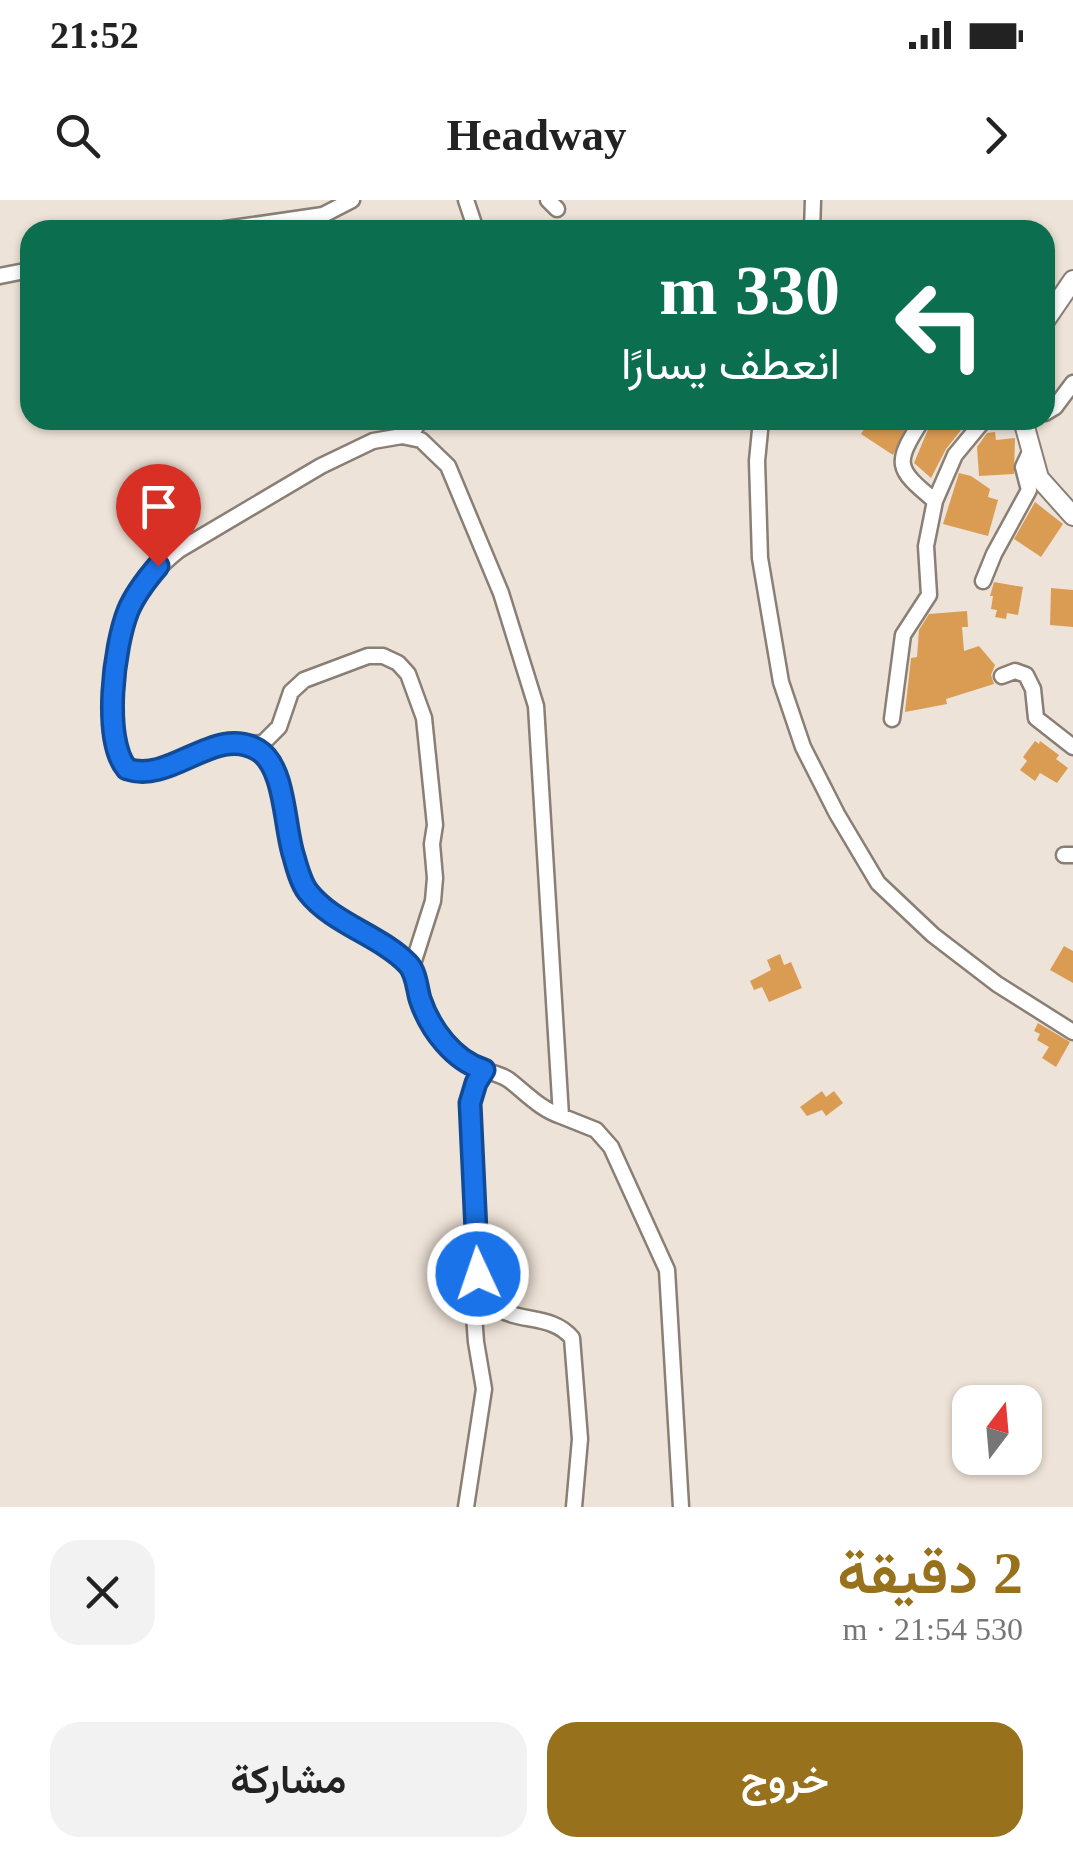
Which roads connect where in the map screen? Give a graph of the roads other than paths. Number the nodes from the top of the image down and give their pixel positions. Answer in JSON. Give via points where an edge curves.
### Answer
{"nodes":[{"id":1,"x":352,"y":200,"type":"edge"},
{"id":2,"x":285,"y":220,"type":"edge"},
{"id":3,"x":1073,"y":280,"type":"edge"},
{"id":4,"x":1055,"y":307,"type":"edge"},
{"id":5,"x":1073,"y":383,"type":"edge"},
{"id":6,"x":1055,"y":407,"type":"edge"},
{"id":7,"x":414,"y":430,"type":"edge"},
{"id":8,"x":761,"y":430,"type":"edge"},
{"id":9,"x":916,"y":430,"type":"edge"},
{"id":10,"x":976,"y":430,"type":"edge"},
{"id":11,"x":1025,"y":430,"type":"edge"},
{"id":12,"x":1037,"y":430,"type":"edge"},
{"id":13,"x":410,"y":438,"type":"junction"},
{"id":14,"x":1030,"y":452,"type":"junction"},
{"id":15,"x":935,"y":501,"type":"junction"},
{"id":16,"x":1073,"y":502,"type":"edge"},
{"id":17,"x":1073,"y":516,"type":"edge"},
{"id":18,"x":983,"y":581,"type":"dead end"},
{"id":19,"x":1002,"y":676,"type":"dead end"},
{"id":20,"x":892,"y":719,"type":"dead end"},
{"id":21,"x":242,"y":744,"type":"junction"},
{"id":22,"x":1073,"y":747,"type":"edge"},
{"id":23,"x":412,"y":967,"type":"junction"},
{"id":24,"x":1073,"y":1032,"type":"edge"},
{"id":25,"x":484,"y":1070,"type":"junction"},
{"id":26,"x":561,"y":1116,"type":"junction"},
{"id":27,"x":474,"y":1190,"type":"junction"},
{"id":28,"x":466,"y":1507,"type":"edge"},
{"id":29,"x":574,"y":1507,"type":"edge"},
{"id":30,"x":681,"y":1507,"type":"edge"}],
"edges":[{"from":1,"to":2,"type":"street","via":[[324,214]]},
{"from":3,"to":4,"type":"street"},
{"from":5,"to":6,"type":"street"},
{"from":7,"to":13,"type":"street"},
{"from":8,"to":24,"type":"street","via":[[760,558],[781,682],[820,781],[888,892],[997,984]]},
{"from":9,"to":15,"type":"street","via":[[900,466]]},
{"from":10,"to":15,"type":"street","via":[[955,455]]},
{"from":11,"to":14,"type":"street"},
{"from":12,"to":16,"type":"street","via":[[1049,473]]},
{"from":13,"to":21,"type":"street","via":[[358,446],[321,466],[179,550],[136,594],[116,660],[112,726],[120,761],[127,769],[151,772]]},
{"from":13,"to":26,"type":"street","via":[[448,466],[501,593],[536,706]]},
{"from":14,"to":17,"type":"street","via":[[1039,478]]},
{"from":14,"to":18,"type":"street","via":[[1023,467],[1028,490]]},
{"from":15,"to":20,"type":"street","via":[[926,546],[928,595],[903,635]]},
{"from":19,"to":22,"type":"street","via":[[1026,674],[1036,718]]},
{"from":21,"to":23,"type":"street","via":[[270,762],[308,893]]},
{"from":21,"to":23,"type":"street","via":[[263,743],[279,728],[291,692],[304,680],[368,656],[384,656],[408,674],[424,718],[435,825],[433,901]]},
{"from":23,"to":25,"type":"street","via":[[431,1026]]},
{"from":25,"to":26,"type":"street"},
{"from":25,"to":27,"type":"street","via":[[470,1103]]},
{"from":26,"to":30,"type":"street","via":[[596,1130],[611,1147],[667,1270]]},
{"from":27,"to":28,"type":"street","via":[[466,1211],[484,1389]]},
{"from":27,"to":29,"type":"street","via":[[478,1274],[487,1300],[572,1338],[580,1439]]}]}
